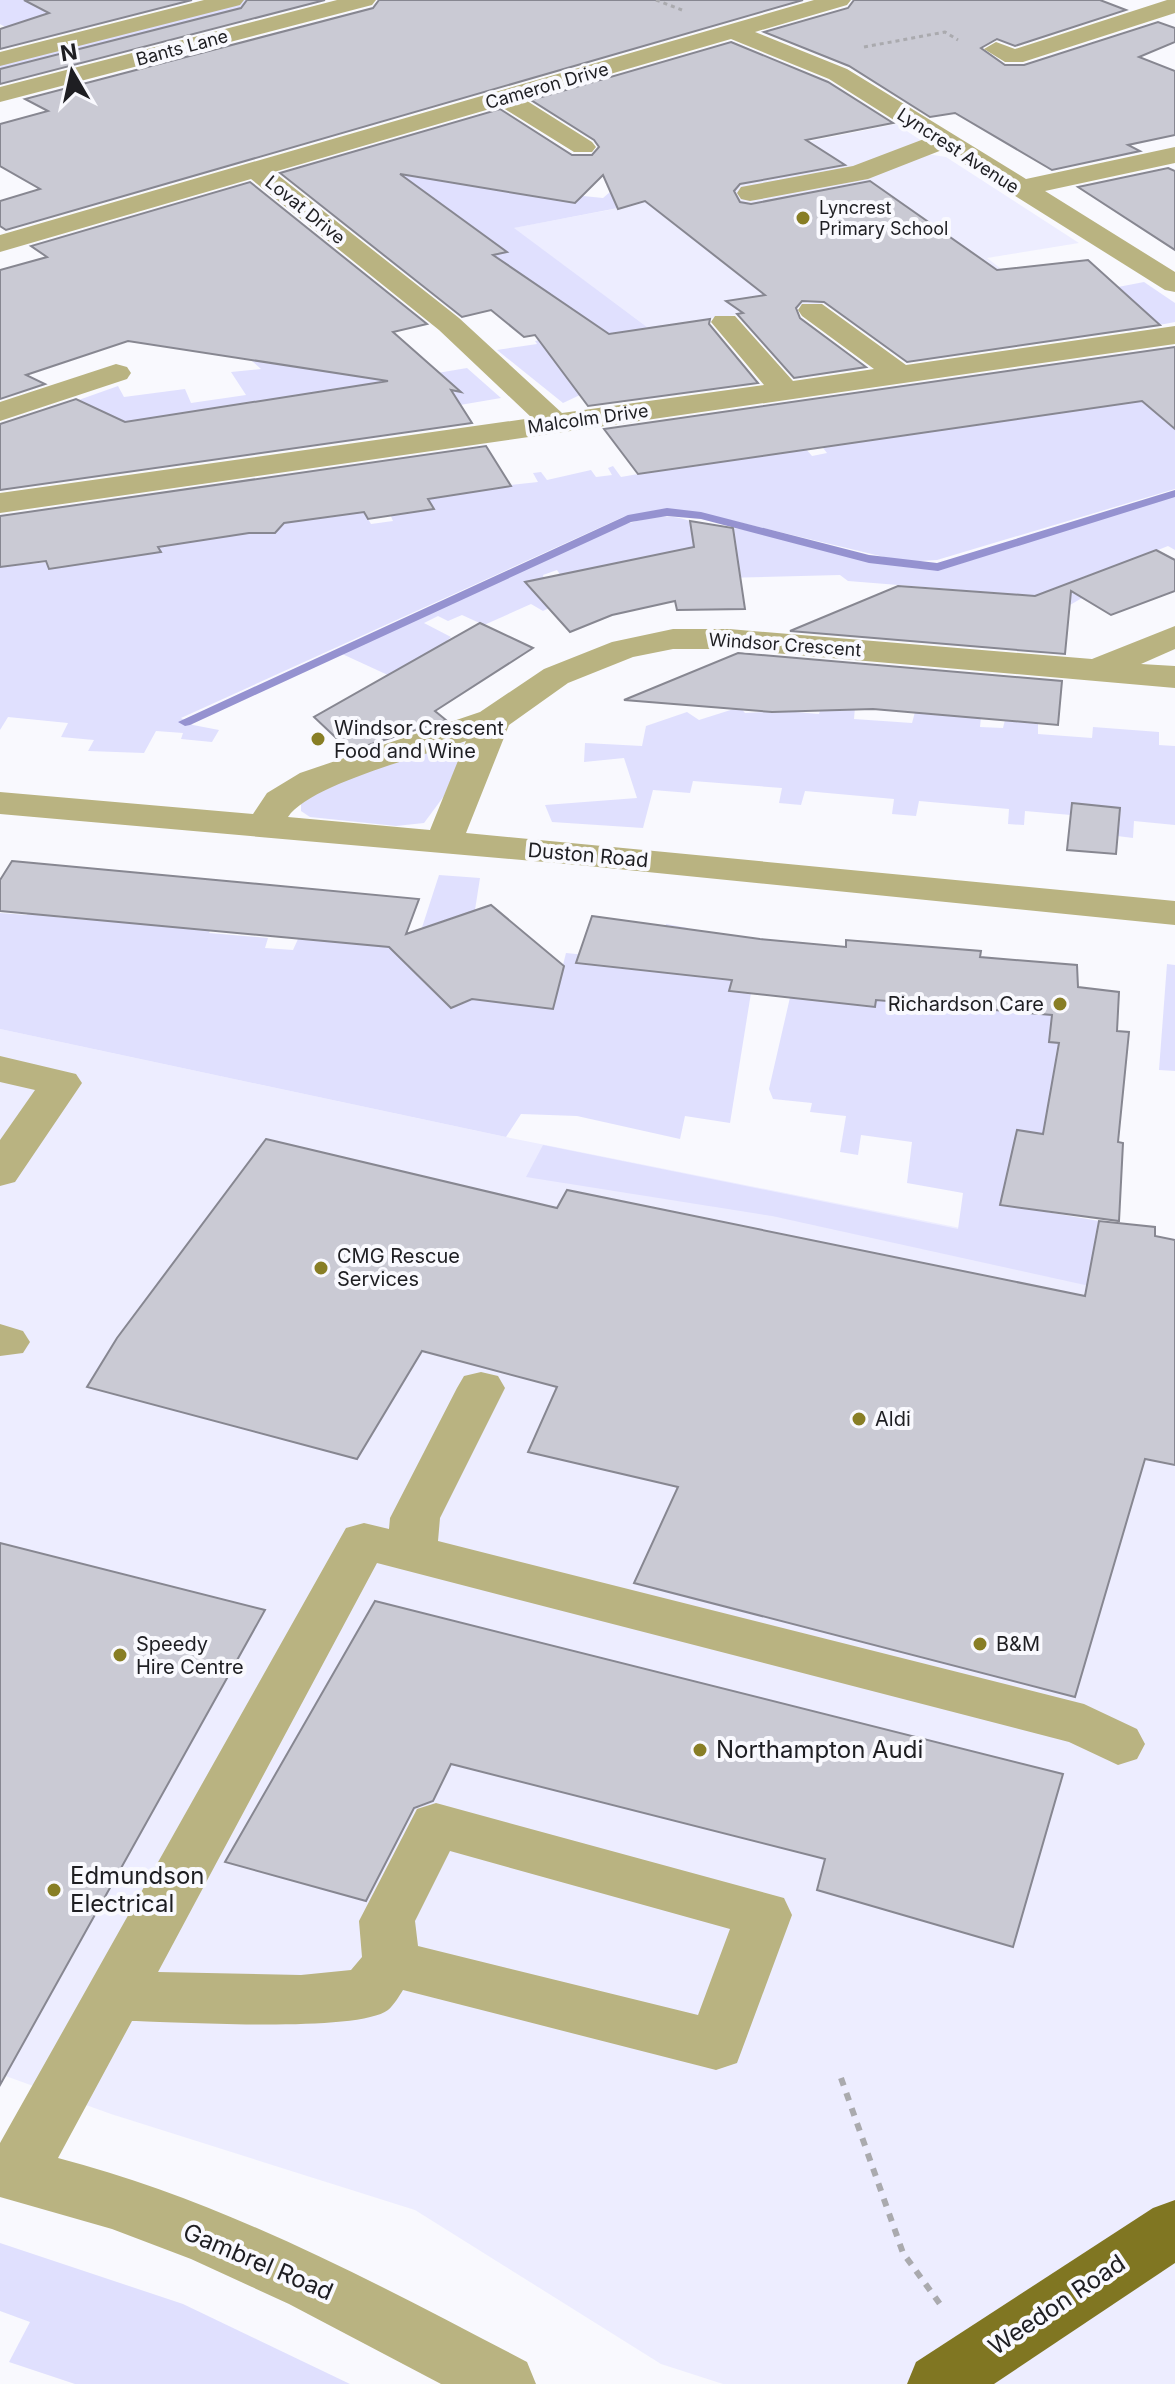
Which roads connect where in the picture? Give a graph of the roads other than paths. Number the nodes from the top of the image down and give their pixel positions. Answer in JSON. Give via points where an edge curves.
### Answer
{"nodes":[{"id":1,"x":232,"y":0,"type":"edge"},
{"id":2,"x":364,"y":0,"type":"edge"},
{"id":3,"x":839,"y":0,"type":"edge"},
{"id":4,"x":324,"y":4,"type":"edge"},
{"id":5,"x":1175,"y":5,"type":"edge"},
{"id":6,"x":734,"y":32,"type":"junction"},
{"id":7,"x":996,"y":49,"type":"dead end"},
{"id":8,"x":0,"y":59,"type":"edge"},
{"id":9,"x":0,"y":95,"type":"edge"},
{"id":10,"x":504,"y":98,"type":"junction"},
{"id":11,"x":942,"y":141,"type":"junction"},
{"id":12,"x":583,"y":147,"type":"dead end"},
{"id":13,"x":1175,"y":155,"type":"edge"},
{"id":14,"x":255,"y":170,"type":"junction"},
{"id":15,"x":1018,"y":189,"type":"junction"},
{"id":16,"x":750,"y":193,"type":"dead end"},
{"id":17,"x":0,"y":244,"type":"edge"},
{"id":18,"x":1175,"y":284,"type":"edge"},
{"id":19,"x":812,"y":310,"type":"dead end"},
{"id":20,"x":725,"y":322,"type":"dead end"},
{"id":21,"x":1175,"y":335,"type":"edge"},
{"id":22,"x":116,"y":373,"type":"dead end"},
{"id":23,"x":901,"y":375,"type":"junction"},
{"id":24,"x":786,"y":391,"type":"junction"},
{"id":25,"x":0,"y":412,"type":"edge"},
{"id":26,"x":555,"y":424,"type":"junction"},
{"id":27,"x":0,"y":503,"type":"edge"},
{"id":28,"x":1175,"y":636,"type":"edge"},
{"id":29,"x":1096,"y":670,"type":"junction"},
{"id":30,"x":1175,"y":677,"type":"edge"},
{"id":31,"x":493,"y":720,"type":"junction"},
{"id":32,"x":0,"y":803,"type":"edge"},
{"id":33,"x":263,"y":827,"type":"junction"},
{"id":34,"x":443,"y":843,"type":"junction"},
{"id":35,"x":1175,"y":913,"type":"edge"},
{"id":36,"x":0,"y":1069,"type":"edge"},
{"id":37,"x":0,"y":1172,"type":"edge"},
{"id":38,"x":481,"y":1388,"type":"dead end"},
{"id":39,"x":412,"y":1553,"type":"junction"},
{"id":40,"x":1118,"y":1744,"type":"dead end"},
{"id":41,"x":391,"y":1963,"type":"junction"},
{"id":42,"x":114,"y":1996,"type":"junction"},
{"id":43,"x":8,"y":2173,"type":"edge"},
{"id":44,"x":1175,"y":2228,"type":"edge"},
{"id":45,"x":504,"y":2384,"type":"edge"},
{"id":46,"x":939,"y":2384,"type":"edge"}],
"edges":[{"from":1,"to":8,"type":"street","name":"Bants Lane"},
{"from":2,"to":4,"type":"street","name":"Bants Lane"},
{"from":3,"to":6,"type":"street","name":"Cameron Drive"},
{"from":4,"to":9,"type":"street","name":"Bants Lane"},
{"from":5,"to":7,"type":"street","via":[[1014,57]]},
{"from":6,"to":10,"type":"street","name":"Cameron Drive"},
{"from":6,"to":11,"type":"street","name":"Lyncrest Avenue","via":[[838,74]]},
{"from":10,"to":12,"type":"street"},
{"from":10,"to":14,"type":"street","name":"Cameron Drive"},
{"from":11,"to":15,"type":"street","name":"Lyncrest Avenue"},
{"from":11,"to":16,"type":"street","via":[[859,173]]},
{"from":13,"to":15,"type":"street"},
{"from":14,"to":17,"type":"street","name":"Lovat Drive"},
{"from":14,"to":26,"type":"street","name":"Lovat Drive","via":[[426,308]]},
{"from":15,"to":18,"type":"street","name":"Lyncrest Avenue"},
{"from":19,"to":23,"type":"street"},
{"from":20,"to":24,"type":"street"},
{"from":21,"to":23,"type":"street","name":"Malcolm Drive"},
{"from":22,"to":25,"type":"street"},
{"from":23,"to":24,"type":"street","name":"Malcolm Drive"},
{"from":24,"to":26,"type":"street","name":"Malcolm Drive"},
{"from":26,"to":27,"type":"street","name":"Malcolm Drive"},
{"from":28,"to":29,"type":"street","name":"Windsor Crescent"},
{"from":29,"to":30,"type":"street","name":"Windsor Crescent"},
{"from":29,"to":31,"type":"street","name":"Windsor Crescent","via":[[729,639],[673,639],[624,649],[556,676]]},
{"from":31,"to":33,"type":"street","name":"Windsor Crescent","via":[[313,781],[280,801]]},
{"from":31,"to":34,"type":"street"},
{"from":32,"to":33,"type":"street","name":"Duston Road"},
{"from":33,"to":34,"type":"street","name":"Duston Road"},
{"from":34,"to":35,"type":"street","name":"Duston Road"},
{"from":36,"to":37,"type":"street","via":[[61,1083]]},
{"from":38,"to":39,"type":"street","via":[[415,1518]]},
{"from":39,"to":40,"type":"street","via":[[1084,1725]]},
{"from":39,"to":42,"type":"street","via":[[364,1541]]},
{"from":41,"to":41,"type":"street","via":[[716,2045],[764,1915],[436,1825],[387,1921]]},
{"from":41,"to":42,"type":"street","via":[[367,1993],[301,2000]]},
{"from":42,"to":43,"type":"street"},
{"from":43,"to":45,"type":"street","name":"Gambrel Road","via":[[113,2201],[221,2243],[332,2293]]},
{"from":44,"to":46,"type":"main road","name":"Weedon Road"}]}
